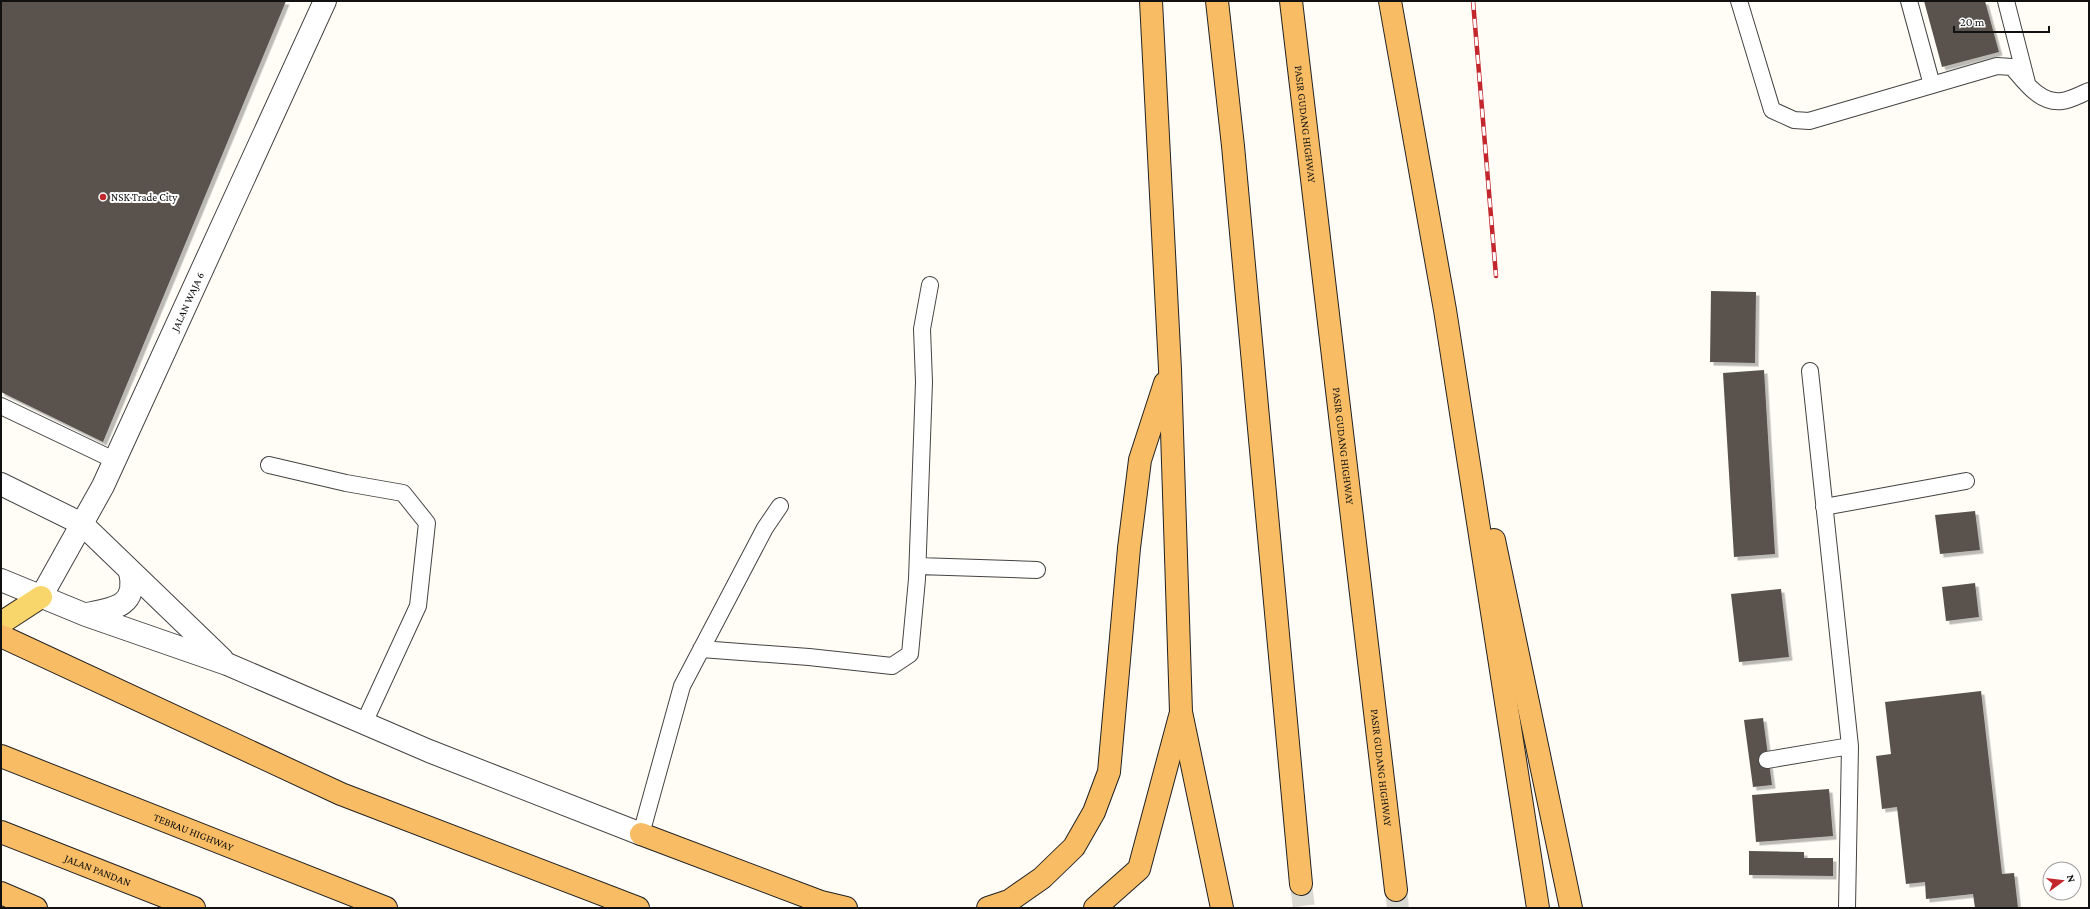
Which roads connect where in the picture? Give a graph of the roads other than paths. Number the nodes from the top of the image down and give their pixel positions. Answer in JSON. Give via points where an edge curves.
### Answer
{"nodes":[{"id":1,"x":325,"y":1,"type":"edge"},
{"id":2,"x":1151,"y":1,"type":"edge"},
{"id":3,"x":1217,"y":1,"type":"edge"},
{"id":4,"x":1291,"y":1,"type":"edge"},
{"id":5,"x":1390,"y":1,"type":"edge"},
{"id":6,"x":1739,"y":1,"type":"edge"},
{"id":7,"x":1909,"y":1,"type":"edge"},
{"id":8,"x":2006,"y":1,"type":"edge"},
{"id":9,"x":1932,"y":85,"type":"junction"},
{"id":10,"x":2028,"y":87,"type":"junction"},
{"id":11,"x":2089,"y":91,"type":"edge"},
{"id":12,"x":930,"y":285,"type":"dead end"},
{"id":13,"x":1445,"y":310,"type":"junction"},
{"id":14,"x":1170,"y":369,"type":"junction"},
{"id":15,"x":1810,"y":371,"type":"dead end"},
{"id":16,"x":1,"y":406,"type":"edge"},
{"id":17,"x":114,"y":460,"type":"junction"},
{"id":18,"x":269,"y":465,"type":"dead end"},
{"id":19,"x":1966,"y":481,"type":"dead end"},
{"id":20,"x":1,"y":484,"type":"edge"},
{"id":21,"x":780,"y":506,"type":"dead end"},
{"id":22,"x":1824,"y":507,"type":"junction"},
{"id":23,"x":82,"y":524,"type":"junction"},
{"id":24,"x":918,"y":566,"type":"junction"},
{"id":25,"x":1037,"y":570,"type":"dead end"},
{"id":26,"x":130,"y":572,"type":"junction"},
{"id":27,"x":1,"y":580,"type":"edge"},
{"id":28,"x":41,"y":597,"type":"junction"},
{"id":29,"x":86,"y":615,"type":"junction"},
{"id":30,"x":1,"y":623,"type":"edge"},
{"id":31,"x":1,"y":636,"type":"edge"},
{"id":32,"x":701,"y":649,"type":"junction"},
{"id":33,"x":227,"y":664,"type":"junction"},
{"id":34,"x":1181,"y":712,"type":"junction"},
{"id":35,"x":364,"y":723,"type":"junction"},
{"id":36,"x":1850,"y":746,"type":"junction"},
{"id":37,"x":1,"y":756,"type":"edge"},
{"id":38,"x":1767,"y":760,"type":"dead end"},
{"id":39,"x":1,"y":832,"type":"edge"},
{"id":40,"x":641,"y":834,"type":"junction"},
{"id":41,"x":1301,"y":884,"type":"tunnel mouth"},
{"id":42,"x":1396,"y":890,"type":"tunnel mouth"},
{"id":43,"x":1,"y":893,"type":"edge"},
{"id":44,"x":36,"y":908,"type":"edge"},
{"id":45,"x":194,"y":908,"type":"edge"},
{"id":46,"x":386,"y":908,"type":"edge"},
{"id":47,"x":638,"y":908,"type":"edge"},
{"id":48,"x":846,"y":908,"type":"edge"},
{"id":49,"x":988,"y":908,"type":"edge"},
{"id":50,"x":1095,"y":908,"type":"edge"},
{"id":51,"x":1222,"y":908,"type":"edge"},
{"id":52,"x":1538,"y":908,"type":"edge"},
{"id":53,"x":1571,"y":908,"type":"edge"},
{"id":54,"x":1847,"y":908,"type":"edge"}],
"edges":[{"from":1,"to":17,"type":"street","name":"JALAN WAJA 6"},
{"from":2,"to":14,"type":"highway"},
{"from":3,"to":41,"type":"highway","via":[[1233,146]]},
{"from":4,"to":42,"type":"highway","name":"PASIR GUDANG HIGHWAY"},
{"from":5,"to":13,"type":"highway"},
{"from":6,"to":9,"type":"lane","via":[[1772,110],[1794,120],[1810,121]]},
{"from":7,"to":9,"type":"lane"},
{"from":8,"to":10,"type":"lane"},
{"from":9,"to":10,"type":"lane","via":[[1997,66],[2012,67]]},
{"from":10,"to":11,"type":"lane","via":[[2045,100],[2062,101]]},
{"from":12,"to":24,"type":"lane","via":[[922,329],[924,382]]},
{"from":13,"to":52,"type":"highway"},
{"from":13,"to":53,"type":"highway"},
{"from":14,"to":34,"type":"highway"},
{"from":14,"to":49,"type":"highway","via":[[1140,460],[1129,548],[1109,772],[1094,812],[1074,847],[1042,878],[1009,901]]},
{"from":15,"to":22,"type":"lane"},
{"from":16,"to":17,"type":"lane"},
{"from":17,"to":23,"type":"street","name":"JALAN WAJA 6"},
{"from":18,"to":35,"type":"lane","via":[[403,493],[427,523],[418,606]]},
{"from":19,"to":22,"type":"lane"},
{"from":20,"to":23,"type":"street"},
{"from":21,"to":32,"type":"lane","via":[[765,528]]},
{"from":22,"to":36,"type":"lane"},
{"from":23,"to":26,"type":"street"},
{"from":23,"to":28,"type":"street","name":"JALAN WAJA 6"},
{"from":24,"to":25,"type":"lane"},
{"from":24,"to":32,"type":"lane","via":[[910,654],[892,666]]},
{"from":26,"to":29,"type":"street","via":[[133,582],[126,600],[117,609]]},
{"from":26,"to":33,"type":"street"},
{"from":27,"to":28,"type":"street"},
{"from":28,"to":29,"type":"street"},
{"from":28,"to":30,"type":"main road"},
{"from":29,"to":33,"type":"street"},
{"from":31,"to":47,"type":"highway","via":[[341,794]]},
{"from":32,"to":40,"type":"lane","via":[[682,686]]},
{"from":33,"to":35,"type":"street"},
{"from":34,"to":50,"type":"highway","via":[[1139,869]]},
{"from":34,"to":51,"type":"highway"},
{"from":35,"to":40,"type":"street","via":[[428,751]]},
{"from":36,"to":38,"type":"lane"},
{"from":36,"to":54,"type":"lane"},
{"from":37,"to":46,"type":"highway","name":"TEBRAU HIGHWAY"},
{"from":39,"to":45,"type":"highway","name":"JALAN PANDAN"},
{"from":40,"to":48,"type":"highway","via":[[821,902]]},
{"from":43,"to":44,"type":"highway"}]}
